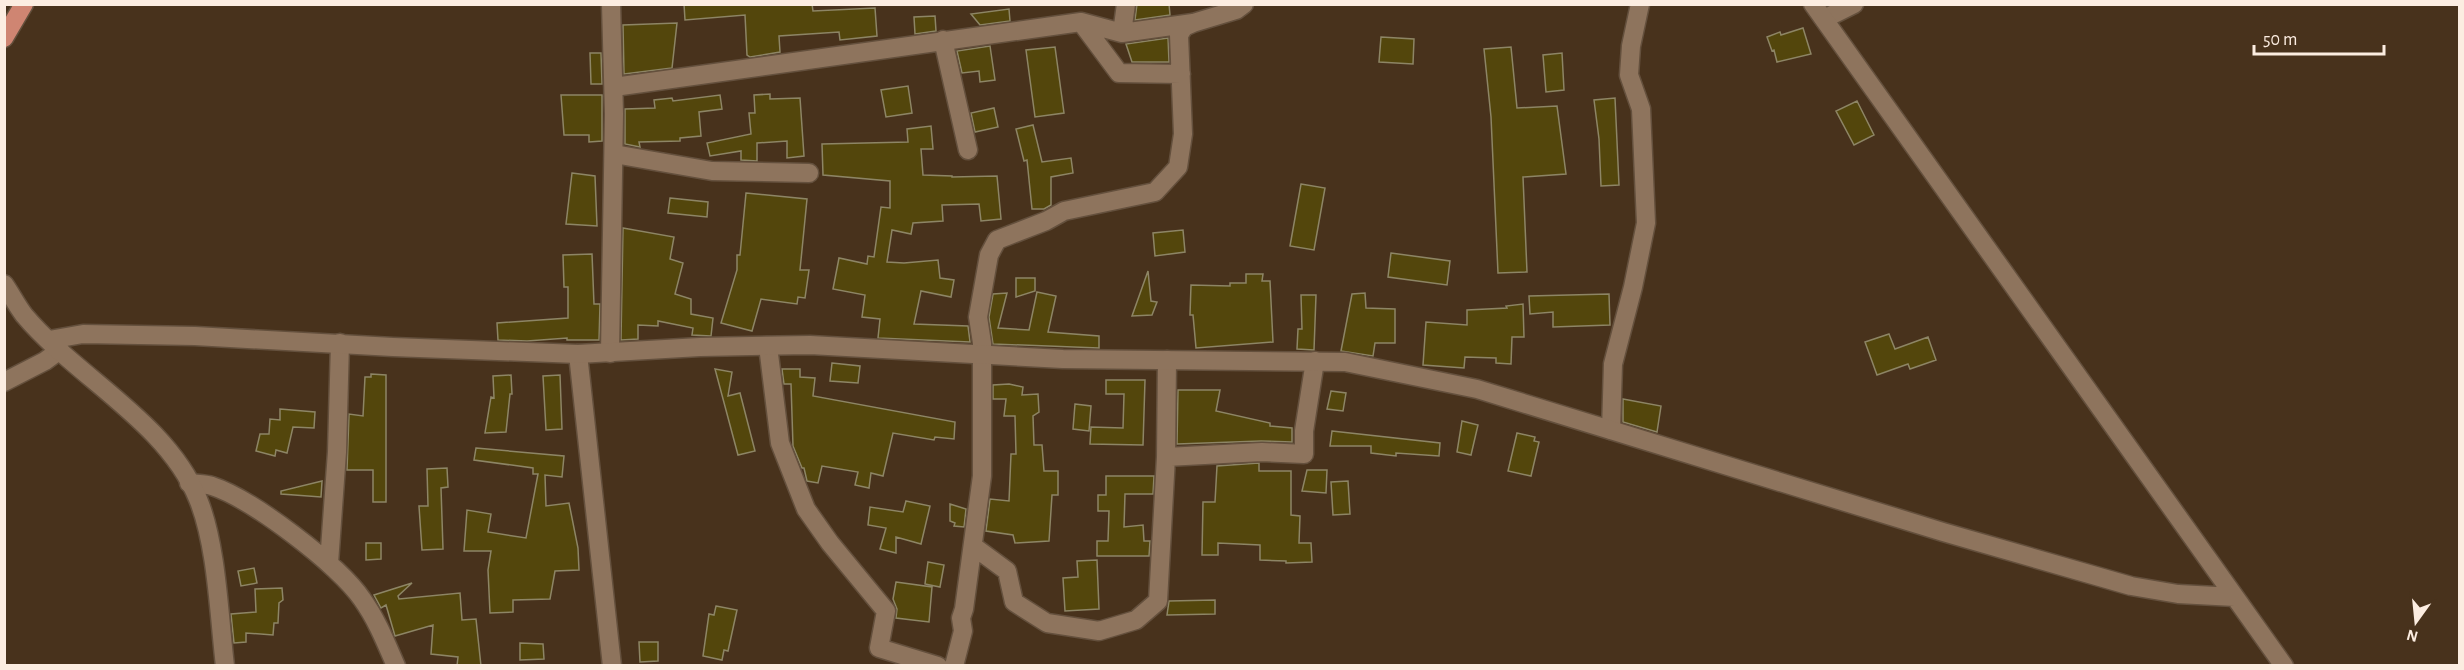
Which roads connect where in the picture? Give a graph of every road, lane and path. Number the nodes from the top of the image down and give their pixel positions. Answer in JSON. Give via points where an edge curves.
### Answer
{"nodes":[{"id":1,"x":24,"y":4,"type":"edge"},
{"id":2,"x":611,"y":4,"type":"edge"},
{"id":3,"x":1126,"y":4,"type":"edge"},
{"id":4,"x":1244,"y":4,"type":"edge"},
{"id":5,"x":1640,"y":4,"type":"edge"},
{"id":6,"x":1813,"y":4,"type":"edge"},
{"id":7,"x":1854,"y":4,"type":"edge"},
{"id":8,"x":1824,"y":20,"type":"junction"},
{"id":9,"x":1082,"y":22,"type":"junction"},
{"id":10,"x":1193,"y":22,"type":"junction"},
{"id":11,"x":1122,"y":33,"type":"junction"},
{"id":12,"x":4,"y":38,"type":"edge"},
{"id":13,"x":943,"y":40,"type":"junction"},
{"id":14,"x":1181,"y":74,"type":"junction"},
{"id":15,"x":614,"y":87,"type":"junction"},
{"id":16,"x":968,"y":150,"type":"dead end"},
{"id":17,"x":614,"y":154,"type":"junction"},
{"id":18,"x":809,"y":173,"type":"dead end"},
{"id":19,"x":4,"y":284,"type":"edge"},
{"id":20,"x":340,"y":343,"type":"junction"},
{"id":21,"x":55,"y":345,"type":"junction"},
{"id":22,"x":768,"y":346,"type":"junction"},
{"id":23,"x":610,"y":353,"type":"junction"},
{"id":24,"x":578,"y":354,"type":"junction"},
{"id":25,"x":980,"y":356,"type":"junction"},
{"id":26,"x":1167,"y":360,"type":"junction"},
{"id":27,"x":1315,"y":361,"type":"junction"},
{"id":28,"x":4,"y":382,"type":"edge"},
{"id":29,"x":1611,"y":430,"type":"junction"},
{"id":30,"x":1166,"y":457,"type":"junction"},
{"id":31,"x":189,"y":483,"type":"junction"},
{"id":32,"x":973,"y":546,"type":"junction"},
{"id":33,"x":329,"y":563,"type":"junction"},
{"id":34,"x":2235,"y":597,"type":"junction"},
{"id":35,"x":225,"y":666,"type":"edge"},
{"id":36,"x":396,"y":666,"type":"edge"},
{"id":37,"x":612,"y":666,"type":"edge"},
{"id":38,"x":938,"y":666,"type":"edge"},
{"id":39,"x":954,"y":666,"type":"edge"},
{"id":40,"x":2284,"y":666,"type":"edge"}],
"edges":[{"from":1,"to":12,"type":"main road"},
{"from":2,"to":15,"type":"street"},
{"from":3,"to":11,"type":"street"},
{"from":4,"to":10,"type":"street"},
{"from":5,"to":29,"type":"street","via":[[1629,75],[1641,109],[1646,223],[1612,364]]},
{"from":6,"to":8,"type":"street"},
{"from":7,"to":8,"type":"street"},
{"from":8,"to":34,"type":"street"},
{"from":9,"to":11,"type":"street"},
{"from":9,"to":13,"type":"street"},
{"from":9,"to":14,"type":"street","via":[[1119,73]]},
{"from":10,"to":11,"type":"street"},
{"from":10,"to":14,"type":"street","via":[[1179,35]]},
{"from":13,"to":15,"type":"street"},
{"from":13,"to":16,"type":"street"},
{"from":14,"to":25,"type":"street","via":[[1183,134],[1178,167],[1155,192],[1064,211],[997,240],[989,255],[978,317]]},
{"from":15,"to":17,"type":"street"},
{"from":17,"to":18,"type":"street","via":[[712,171]]},
{"from":17,"to":23,"type":"street"},
{"from":19,"to":21,"type":"street","via":[[24,314]]},
{"from":20,"to":21,"type":"street","via":[[83,334]]},
{"from":20,"to":24,"type":"street"},
{"from":20,"to":33,"type":"street"},
{"from":21,"to":28,"type":"street","via":[[45,360]]},
{"from":21,"to":31,"type":"street","via":[[147,428]]},
{"from":22,"to":23,"type":"street"},
{"from":22,"to":25,"type":"street"},
{"from":22,"to":38,"type":"street","via":[[780,443],[806,509],[886,611],[879,648]]},
{"from":23,"to":24,"type":"street"},
{"from":24,"to":37,"type":"street"},
{"from":25,"to":26,"type":"street"},
{"from":25,"to":32,"type":"street","via":[[982,476]]},
{"from":26,"to":27,"type":"street"},
{"from":26,"to":30,"type":"street"},
{"from":27,"to":29,"type":"street","via":[[1345,362],[1478,389]]},
{"from":27,"to":30,"type":"street","via":[[1304,454]]},
{"from":29,"to":34,"type":"street","via":[[2131,586],[2178,594]]},
{"from":30,"to":32,"type":"street","via":[[1158,601],[1136,620],[1099,631],[1047,623],[1014,602],[1007,571]]},
{"from":31,"to":33,"type":"street","via":[[211,486],[251,505]]},
{"from":31,"to":35,"type":"street","via":[[210,540]]},
{"from":32,"to":39,"type":"street","via":[[961,618],[963,631]]},
{"from":33,"to":36,"type":"street","via":[[361,598],[382,632]]},
{"from":34,"to":40,"type":"street"}]}
